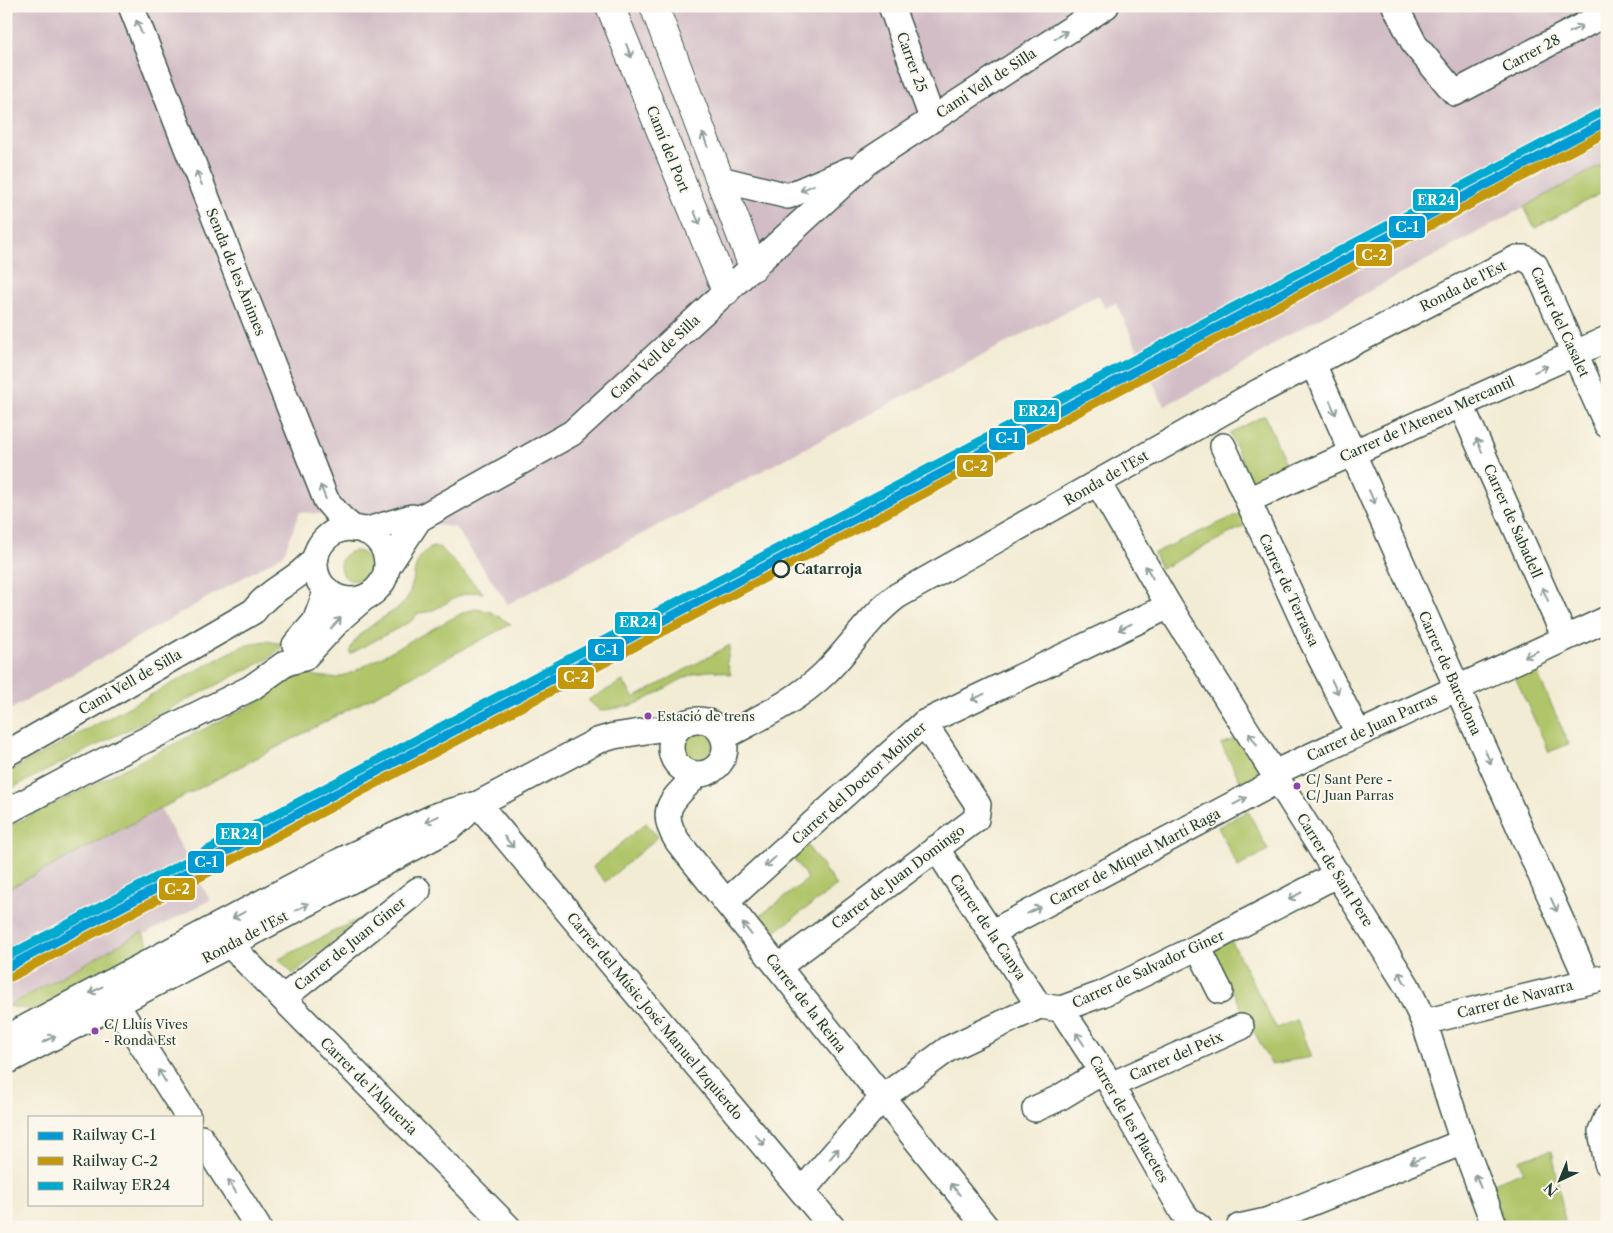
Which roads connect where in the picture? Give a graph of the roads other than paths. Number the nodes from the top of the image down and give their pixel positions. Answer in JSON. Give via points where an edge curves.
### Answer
{"nodes":[{"id":1,"x":131,"y":6,"type":"edge"},
{"id":2,"x":610,"y":6,"type":"edge"},
{"id":3,"x":654,"y":6,"type":"edge"},
{"id":4,"x":891,"y":6,"type":"edge"},
{"id":5,"x":1106,"y":6,"type":"edge"},
{"id":6,"x":1396,"y":6,"type":"edge"},
{"id":7,"x":1607,"y":13,"type":"edge"},
{"id":8,"x":932,"y":118,"type":"junction"},
{"id":9,"x":867,"y":162,"type":"junction"},
{"id":10,"x":720,"y":179,"type":"junction"},
{"id":11,"x":1517,"y":258,"type":"joint"},
{"id":12,"x":753,"y":267,"type":"junction"},
{"id":13,"x":726,"y":291,"type":"junction"},
{"id":14,"x":1607,"y":339,"type":"edge"},
{"id":15,"x":1576,"y":353,"type":"junction"},
{"id":16,"x":1313,"y":364,"type":"junction"},
{"id":17,"x":1461,"y":405,"type":"junction"},
{"id":18,"x":1607,"y":425,"type":"edge"},
{"id":19,"x":1222,"y":446,"type":"dead end"},
{"id":20,"x":1352,"y":452,"type":"junction"},
{"id":21,"x":1098,"y":483,"type":"junction"},
{"id":22,"x":1248,"y":500,"type":"junction"},
{"id":23,"x":419,"y":518,"type":"junction"},
{"id":24,"x":359,"y":530,"type":"junction"},
{"id":25,"x":316,"y":557,"type":"junction"},
{"id":26,"x":388,"y":566,"type":"junction"},
{"id":27,"x":324,"y":587,"type":"junction"},
{"id":28,"x":364,"y":598,"type":"junction"},
{"id":29,"x":1169,"y":606,"type":"junction"},
{"id":30,"x":254,"y":611,"type":"junction"},
{"id":31,"x":1607,"y":619,"type":"edge"},
{"id":32,"x":1565,"y":638,"type":"junction"},
{"id":33,"x":286,"y":662,"type":"junction"},
{"id":34,"x":1457,"y":688,"type":"junction"},
{"id":35,"x":924,"y":723,"type":"junction"},
{"id":36,"x":679,"y":726,"type":"junction"},
{"id":37,"x":1358,"y":733,"type":"junction"},
{"id":38,"x":724,"y":737,"type":"junction"},
{"id":39,"x":597,"y":741,"type":"junction"},
{"id":40,"x":6,"y":754,"type":"edge"},
{"id":41,"x":672,"y":756,"type":"junction"},
{"id":42,"x":698,"y":774,"type":"junction"},
{"id":43,"x":1277,"y":776,"type":"junction"},
{"id":44,"x":478,"y":804,"type":"junction"},
{"id":45,"x":6,"y":812,"type":"edge"},
{"id":46,"x":936,"y":848,"type":"junction"},
{"id":47,"x":1338,"y":874,"type":"junction"},
{"id":48,"x":418,"y":890,"type":"dead end"},
{"id":49,"x":726,"y":902,"type":"junction"},
{"id":50,"x":991,"y":933,"type":"junction"},
{"id":51,"x":230,"y":945,"type":"junction"},
{"id":52,"x":1198,"y":947,"type":"junction"},
{"id":53,"x":778,"y":967,"type":"junction"},
{"id":54,"x":1597,"y":979,"type":"edge"},
{"id":55,"x":1220,"y":992,"type":"dead end"},
{"id":56,"x":283,"y":998,"type":"junction"},
{"id":57,"x":116,"y":1004,"type":"junction"},
{"id":58,"x":1050,"y":1008,"type":"junction"},
{"id":59,"x":6,"y":1018,"type":"edge"},
{"id":60,"x":39,"y":1020,"type":"junction"},
{"id":61,"x":1424,"y":1022,"type":"junction"},
{"id":62,"x":1241,"y":1027,"type":"dead end"},
{"id":63,"x":6,"y":1038,"type":"edge"},
{"id":64,"x":6,"y":1062,"type":"edge"},
{"id":65,"x":1106,"y":1078,"type":"junction"},
{"id":66,"x":882,"y":1098,"type":"junction"},
{"id":67,"x":1035,"y":1109,"type":"dead end"},
{"id":68,"x":187,"y":1116,"type":"edge"},
{"id":69,"x":1607,"y":1117,"type":"edge"},
{"id":70,"x":202,"y":1140,"type":"edge"},
{"id":71,"x":1463,"y":1142,"type":"junction"},
{"id":72,"x":1607,"y":1162,"type":"edge"},
{"id":73,"x":802,"y":1191,"type":"junction"},
{"id":74,"x":502,"y":1225,"type":"edge"},
{"id":75,"x":258,"y":1227,"type":"edge"},
{"id":76,"x":832,"y":1227,"type":"edge"},
{"id":77,"x":986,"y":1227,"type":"edge"},
{"id":78,"x":1199,"y":1227,"type":"edge"},
{"id":79,"x":1239,"y":1227,"type":"edge"},
{"id":80,"x":1495,"y":1227,"type":"edge"}],
"edges":[{"from":24,"to":1,"type":"street","name":"Senda de les Ànimes","one_way":true,"via":[[332,509],[326,500]]},
{"from":2,"to":13,"type":"street","name":"Camí del Port","one_way":true},
{"from":10,"to":3,"type":"street","one_way":true},
{"from":4,"to":8,"type":"street","name":"Carrer 25"},
{"from":8,"to":5,"type":"street","name":"Camí Vell de Silla","one_way":true},
{"from":6,"to":7,"type":"street","name":"Carrer 28","one_way":true,"via":[[1415,46],[1455,93]]},
{"from":8,"to":9,"type":"street","name":"Camí Vell de Silla"},
{"from":9,"to":10,"type":"street","name":"Camí Vell de Silla","one_way":true,"via":[[788,196]]},
{"from":9,"to":12,"type":"street","name":"Camí Vell de Silla"},
{"from":10,"to":12,"type":"street"},
{"from":11,"to":15,"type":"street","name":"Carrer del Casalet","via":[[1525,258],[1535,265]]},
{"from":11,"to":16,"type":"street","name":"Ronda de l'Est"},
{"from":12,"to":13,"type":"street","name":"Camí Vell de Silla"},
{"from":13,"to":23,"type":"street","name":"Camí Vell de Silla","via":[[572,433]]},
{"from":14,"to":15,"type":"street","name":"Carrer de l'Ateneu Mercantil"},
{"from":17,"to":15,"type":"street","name":"Carrer de l'Ateneu Mercantil","one_way":true},
{"from":15,"to":18,"type":"street","name":"Carrer del Casalet"},
{"from":16,"to":20,"type":"street","name":"Carrer de Barcelona","one_way":true},
{"from":16,"to":21,"type":"street","name":"Ronda de l'Est"},
{"from":17,"to":20,"type":"street","name":"Carrer de l'Ateneu Mercantil"},
{"from":32,"to":17,"type":"street","name":"Carrer de Sabadell","one_way":true},
{"from":19,"to":22,"type":"street","name":"Carrer de Terrassa"},
{"from":20,"to":22,"type":"street","name":"Carrer de l'Ateneu Mercantil"},
{"from":20,"to":34,"type":"street","name":"Carrer de Barcelona","one_way":true},
{"from":29,"to":21,"type":"street","name":"Carrer de Sant Pere","one_way":true},
{"from":21,"to":38,"type":"street","name":"Ronda de l'Est","via":[[897,596],[876,614],[837,661],[802,693]]},
{"from":22,"to":37,"type":"street","name":"Carrer de Terrassa","one_way":true,"via":[[1313,644]]},
{"from":23,"to":24,"type":"street","name":"Camí Vell de Silla"},
{"from":23,"to":26,"type":"street","name":"Camí Vell de Silla"},
{"from":24,"to":25,"type":"street","via":[[343,528],[326,539]]},
{"from":24,"to":26,"type":"street","via":[[374,536],[381,544]]},
{"from":25,"to":27,"type":"street","via":[[315,568]]},
{"from":25,"to":30,"type":"street","name":"Camí Vell de Silla","via":[[306,570],[262,600]]},
{"from":26,"to":28,"type":"street","via":[[381,586]]},
{"from":27,"to":28,"type":"street","via":[[344,600]]},
{"from":27,"to":30,"type":"street","name":"Camí Vell de Silla","via":[[266,611]]},
{"from":27,"to":33,"type":"street","via":[[315,622],[294,645]]},
{"from":33,"to":28,"type":"street","one_way":true,"via":[[304,658]]},
{"from":29,"to":35,"type":"street","name":"Carrer del Doctor Moliner","one_way":true},
{"from":43,"to":29,"type":"street","name":"Carrer de Sant Pere","one_way":true},
{"from":30,"to":40,"type":"street","name":"Camí Vell de Silla"},
{"from":31,"to":32,"type":"street","name":"Carrer de Juan Parras"},
{"from":32,"to":34,"type":"street","name":"Carrer de Juan Parras","one_way":true},
{"from":33,"to":45,"type":"street","via":[[251,688]]},
{"from":34,"to":37,"type":"street","name":"Carrer de Juan Parras"},
{"from":34,"to":54,"type":"street","name":"Carrer de Barcelona","one_way":true},
{"from":35,"to":46,"type":"street","name":"Carrer de Juan Domingo","via":[[979,810],[976,819]]},
{"from":35,"to":49,"type":"street","name":"Carrer del Doctor Moliner","one_way":true},
{"from":36,"to":38,"type":"street","via":[[689,720],[710,721]]},
{"from":36,"to":39,"type":"street","name":"Ronda de l'Est"},
{"from":36,"to":41,"type":"street","via":[[673,735]]},
{"from":37,"to":43,"type":"street","name":"Carrer de Juan Parras"},
{"from":38,"to":42,"type":"street","via":[[724,758],[708,773]]},
{"from":39,"to":41,"type":"street","via":[[638,743]]},
{"from":39,"to":44,"type":"street","name":"Ronda de l'Est"},
{"from":41,"to":42,"type":"street","via":[[678,766]]},
{"from":42,"to":49,"type":"street","name":"Carrer de la Reina","via":[[671,803],[668,828]]},
{"from":43,"to":47,"type":"street","name":"Carrer de Sant Pere"},
{"from":50,"to":43,"type":"street","name":"Carrer de Miquel Martí Raga","one_way":true},
{"from":51,"to":44,"type":"street","name":"Ronda de l'Est","one_way":true,"via":[[449,829]]},
{"from":44,"to":60,"type":"street","name":"Ronda de l'Est","one_way":true,"via":[[438,815],[342,860]]},
{"from":44,"to":73,"type":"street","name":"Carrer del Músic José Manuel Izquierdo","one_way":true},
{"from":46,"to":50,"type":"street","name":"Carrer de la Canya"},
{"from":46,"to":53,"type":"street","name":"Carrer de Juan Domingo"},
{"from":47,"to":52,"type":"street","name":"Carrer de Salvador Giner","one_way":true},
{"from":61,"to":47,"type":"street","name":"Carrer de Sant Pere","one_way":true,"via":[[1406,986]]},
{"from":48,"to":56,"type":"street","name":"Carrer de Juan Giner"},
{"from":53,"to":49,"type":"street","name":"Carrer de la Reina","one_way":true},
{"from":50,"to":58,"type":"street","name":"Carrer de la Canya"},
{"from":51,"to":56,"type":"street","name":"Carrer de l'Alqueria"},
{"from":51,"to":57,"type":"street","name":"Ronda de l'Est"},
{"from":52,"to":55,"type":"street"},
{"from":52,"to":58,"type":"street","name":"Carrer de Salvador Giner","via":[[1102,994]]},
{"from":53,"to":66,"type":"street","name":"Carrer de la Reina"},
{"from":54,"to":61,"type":"street","name":"Carrer de Navarra"},
{"from":56,"to":74,"type":"street","name":"Carrer de l'Alqueria"},
{"from":64,"to":57,"type":"street","name":"Ronda de l'Est","one_way":true},
{"from":68,"to":57,"type":"street","one_way":true},
{"from":65,"to":58,"type":"street","name":"Carrer de les Placetes","one_way":true},
{"from":58,"to":66,"type":"street","name":"Carrer de Salvador Giner","via":[[948,1049]]},
{"from":59,"to":60,"type":"street"},
{"from":60,"to":63,"type":"street","name":"Ronda de l'Est"},
{"from":61,"to":71,"type":"street","name":"Carrer de Sant Pere"},
{"from":62,"to":65,"type":"street","name":"Carrer del Peix"},
{"from":65,"to":67,"type":"street","name":"Carrer del Peix"},
{"from":65,"to":78,"type":"street","name":"Carrer de les Placetes","via":[[1182,1211]]},
{"from":73,"to":66,"type":"street","name":"Carrer de Salvador Giner","one_way":true},
{"from":77,"to":66,"type":"street","name":"Carrer de la Reina","one_way":true},
{"from":69,"to":72,"type":"street","via":[[1601,1131]]},
{"from":75,"to":70,"type":"street","one_way":true},
{"from":71,"to":79,"type":"street","one_way":true,"via":[[1266,1220]]},
{"from":80,"to":71,"type":"street","name":"Carrer de Sant Pere","one_way":true},
{"from":73,"to":76,"type":"street","name":"Carrer del Músic José Manuel Izquierdo"}]}
